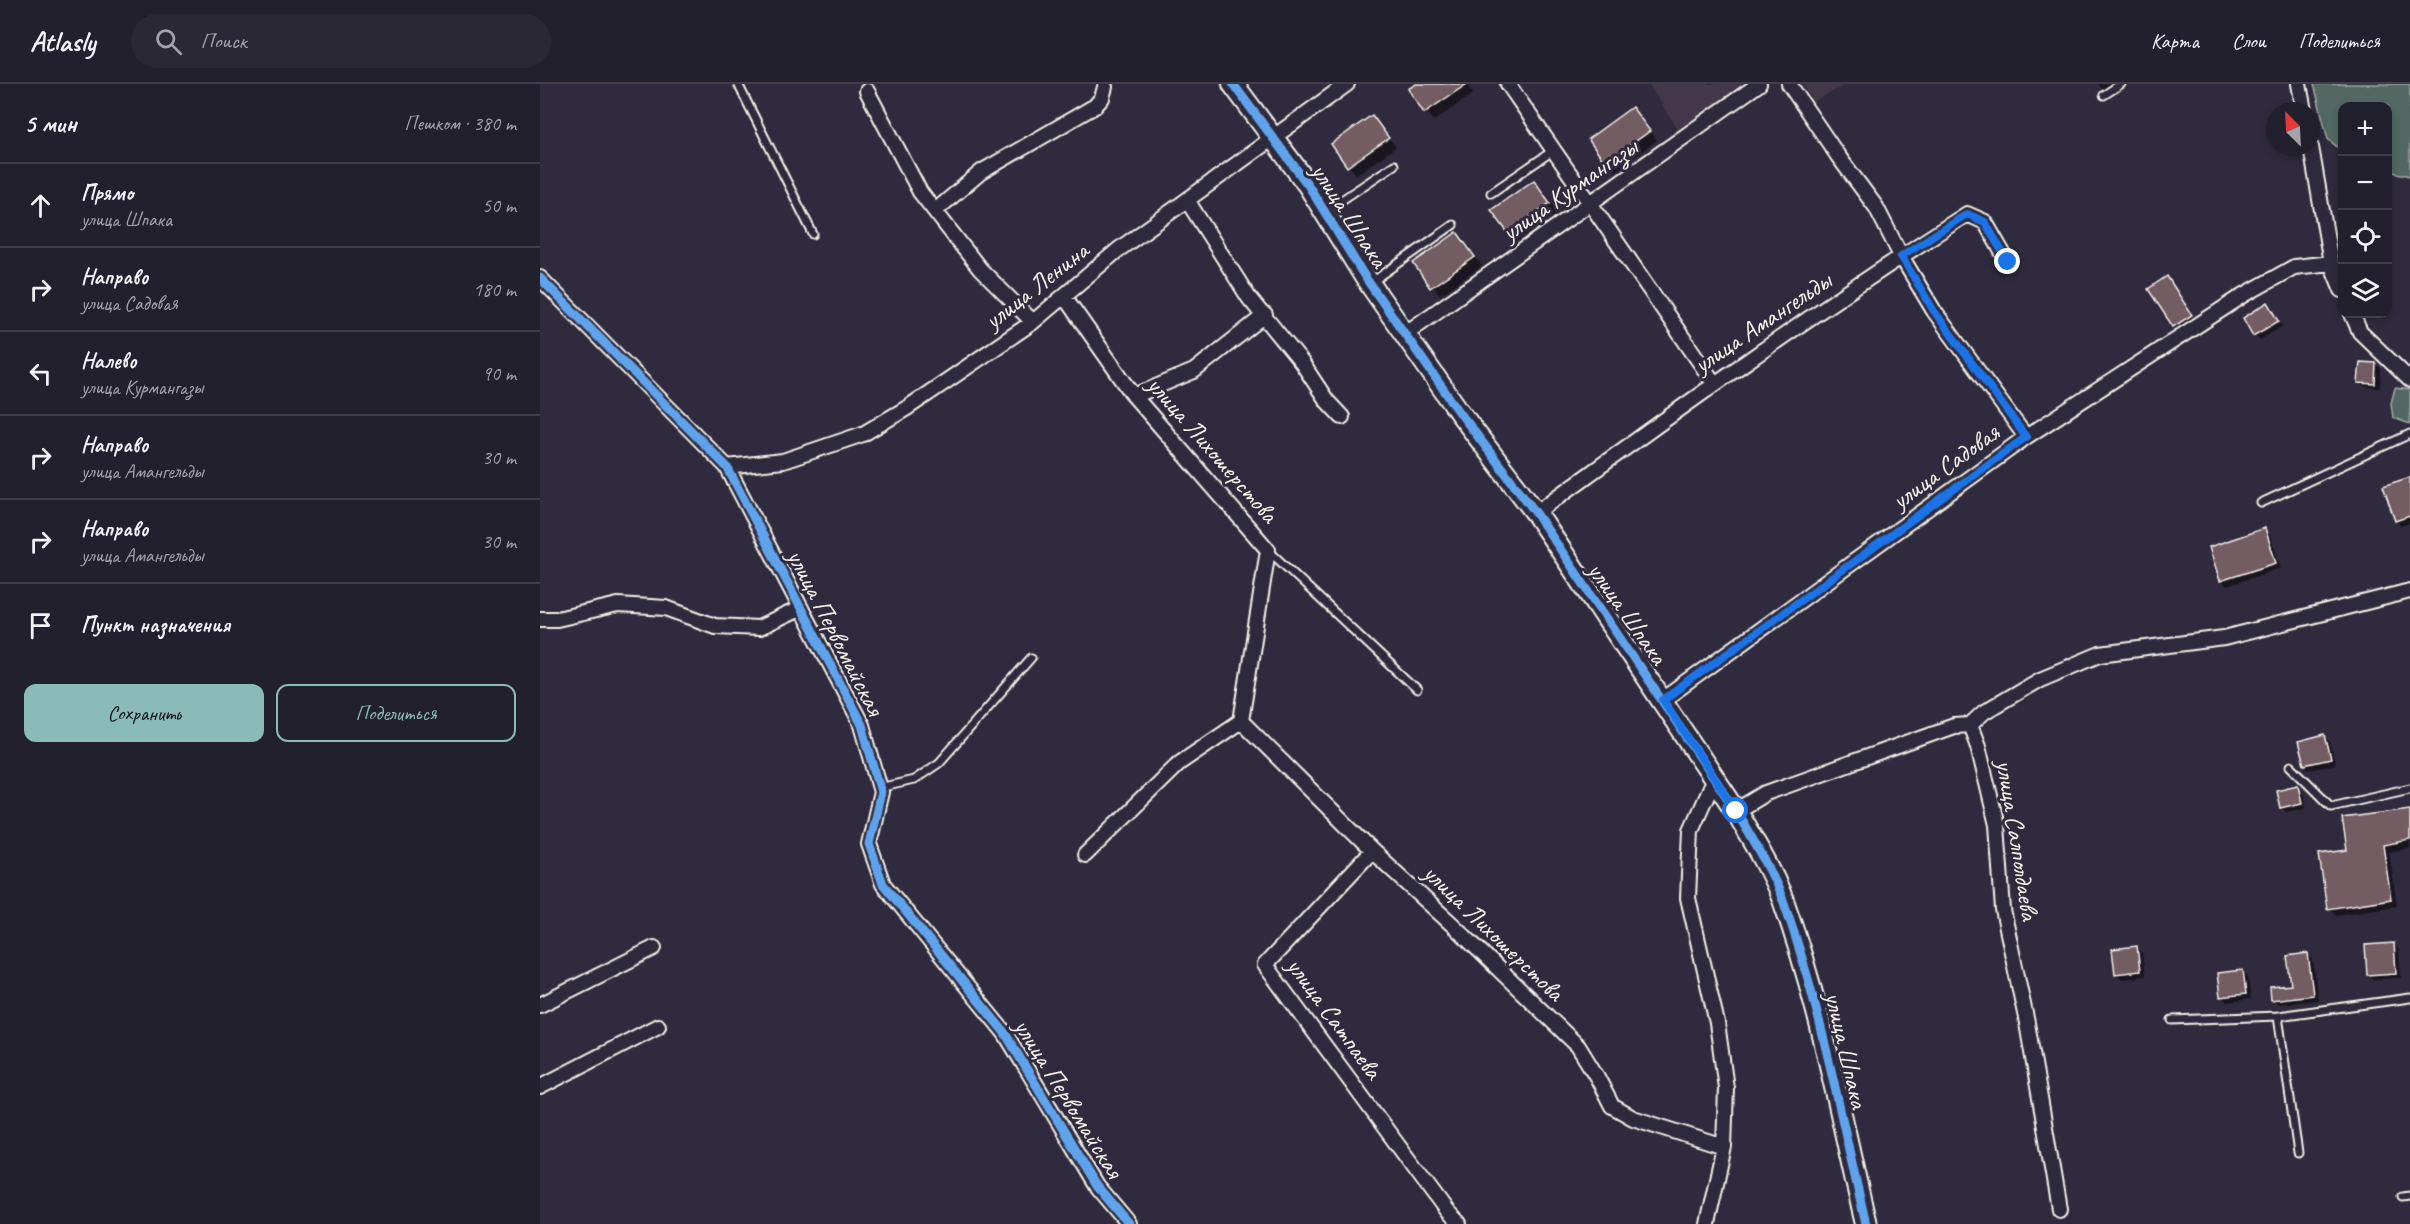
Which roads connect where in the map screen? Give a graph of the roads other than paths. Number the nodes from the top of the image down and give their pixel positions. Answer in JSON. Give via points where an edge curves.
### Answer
{"nodes":[{"id":1,"x":738,"y":84,"type":"edge"},
{"id":2,"x":1233,"y":84,"type":"edge"},
{"id":3,"x":1347,"y":84,"type":"edge"},
{"id":4,"x":1508,"y":84,"type":"edge"},
{"id":5,"x":1759,"y":84,"type":"edge"},
{"id":6,"x":1789,"y":84,"type":"edge"},
{"id":7,"x":2121,"y":84,"type":"edge"},
{"id":8,"x":2299,"y":84,"type":"edge"},
{"id":9,"x":1105,"y":85,"type":"edge"},
{"id":10,"x":867,"y":91,"type":"dead end"},
{"id":11,"x":2104,"y":95,"type":"dead end"},
{"id":12,"x":2302,"y":102,"type":"edge"},
{"id":13,"x":1272,"y":138,"type":"junction"},
{"id":14,"x":1554,"y":150,"type":"junction"},
{"id":15,"x":2313,"y":156,"type":"edge"},
{"id":16,"x":1394,"y":165,"type":"dead end"},
{"id":17,"x":1491,"y":193,"type":"dead end"},
{"id":18,"x":1188,"y":200,"type":"junction"},
{"id":19,"x":1591,"y":202,"type":"junction"},
{"id":20,"x":935,"y":211,"type":"junction"},
{"id":21,"x":1325,"y":212,"type":"junction"},
{"id":22,"x":1452,"y":225,"type":"dead end"},
{"id":23,"x":813,"y":234,"type":"dead end"},
{"id":24,"x":1901,"y":256,"type":"junction"},
{"id":25,"x":2008,"y":262,"type":"dead end"},
{"id":26,"x":2331,"y":263,"type":"junction"},
{"id":27,"x":540,"y":278,"type":"edge"},
{"id":28,"x":2338,"y":279,"type":"edge"},
{"id":29,"x":1370,"y":283,"type":"junction"},
{"id":30,"x":1064,"y":296,"type":"junction"},
{"id":31,"x":1265,"y":315,"type":"junction"},
{"id":32,"x":2354,"y":318,"type":"edge"},
{"id":33,"x":1033,"y":322,"type":"junction"},
{"id":34,"x":1406,"y":333,"type":"junction"},
{"id":35,"x":2410,"y":380,"type":"edge"},
{"id":36,"x":1714,"y":383,"type":"junction"},
{"id":37,"x":1134,"y":396,"type":"junction"},
{"id":38,"x":1342,"y":417,"type":"dead end"},
{"id":39,"x":2410,"y":434,"type":"edge"},
{"id":40,"x":2026,"y":437,"type":"junction"},
{"id":41,"x":727,"y":467,"type":"junction"},
{"id":42,"x":2262,"y":503,"type":"dead end"},
{"id":43,"x":1536,"y":513,"type":"junction"},
{"id":44,"x":1268,"y":550,"type":"junction"},
{"id":45,"x":2410,"y":591,"type":"edge"},
{"id":46,"x":801,"y":608,"type":"junction"},
{"id":47,"x":540,"y":619,"type":"edge"},
{"id":48,"x":1030,"y":658,"type":"dead end"},
{"id":49,"x":1417,"y":690,"type":"dead end"},
{"id":50,"x":1663,"y":700,"type":"junction"},
{"id":51,"x":1241,"y":721,"type":"junction"},
{"id":52,"x":1970,"y":725,"type":"junction"},
{"id":53,"x":2291,"y":765,"type":"dead end"},
{"id":54,"x":1714,"y":779,"type":"junction"},
{"id":55,"x":879,"y":788,"type":"junction"},
{"id":56,"x":2410,"y":788,"type":"edge"},
{"id":57,"x":1736,"y":811,"type":"junction"},
{"id":58,"x":1372,"y":851,"type":"junction"},
{"id":59,"x":1085,"y":855,"type":"dead end"},
{"id":60,"x":654,"y":948,"type":"dead end"},
{"id":61,"x":2410,"y":998,"type":"edge"},
{"id":62,"x":540,"y":1005,"type":"edge"},
{"id":63,"x":2278,"y":1016,"type":"junction"},
{"id":64,"x":2172,"y":1020,"type":"dead end"},
{"id":65,"x":658,"y":1026,"type":"dead end"},
{"id":66,"x":540,"y":1087,"type":"edge"},
{"id":67,"x":1724,"y":1147,"type":"junction"},
{"id":68,"x":2298,"y":1153,"type":"dead end"},
{"id":69,"x":2058,"y":1209,"type":"dead end"},
{"id":70,"x":1129,"y":1224,"type":"edge"},
{"id":71,"x":1459,"y":1224,"type":"edge"},
{"id":72,"x":1707,"y":1224,"type":"edge"},
{"id":73,"x":1866,"y":1224,"type":"edge"}],
"edges":[{"from":1,"to":23,"type":"lane"},
{"from":2,"to":13,"type":"street","name":"улица Шпака"},
{"from":3,"to":13,"type":"street","name":"улица Ленина"},
{"from":4,"to":14,"type":"street"},
{"from":5,"to":19,"type":"street","name":"улица Курмангазы"},
{"from":6,"to":24,"type":"street","via":[[1876,207]]},
{"from":7,"to":11,"type":"lane"},
{"from":8,"to":12,"type":"street"},
{"from":9,"to":20,"type":"street","via":[[1095,106],[981,172]]},
{"from":10,"to":20,"type":"street","via":[[920,192]]},
{"from":13,"to":18,"type":"street","name":"улица Ленина"},
{"from":13,"to":21,"type":"street","name":"улица Шпака"},
{"from":14,"to":17,"type":"lane"},
{"from":14,"to":19,"type":"street"},
{"from":15,"to":26,"type":"street"},
{"from":16,"to":21,"type":"lane"},
{"from":18,"to":30,"type":"street","name":"улица Ленина","via":[[1118,250]]},
{"from":18,"to":31,"type":"street","via":[[1249,298]]},
{"from":19,"to":34,"type":"street","name":"улица Курмангазы"},
{"from":19,"to":36,"type":"street"},
{"from":20,"to":33,"type":"street","via":[[980,269]]},
{"from":21,"to":29,"type":"street","name":"улица Шпака"},
{"from":22,"to":29,"type":"lane"},
{"from":24,"to":25,"type":"street","name":"улица Амангельды","via":[[1967,214],[1985,222]]},
{"from":24,"to":36,"type":"street","name":"улица Амангельды"},
{"from":24,"to":40,"type":"street","via":[[1934,311]]},
{"from":26,"to":28,"type":"street"},
{"from":26,"to":40,"type":"street","name":"улица Садовая","via":[[2294,267],[2244,295]]},
{"from":27,"to":41,"type":"street","name":"улица Первомайская"},
{"from":29,"to":34,"type":"street","name":"улица Шпака"},
{"from":30,"to":33,"type":"street","name":"улица Ленина"},
{"from":30,"to":37,"type":"street","name":"улица Лихошерстова"},
{"from":31,"to":37,"type":"street","via":[[1194,371]]},
{"from":31,"to":38,"type":"street"},
{"from":32,"to":35,"type":"street","via":[[2360,333]]},
{"from":33,"to":41,"type":"street","name":"улица Ленина","via":[[908,408],[863,434],[783,461]]},
{"from":34,"to":43,"type":"street","name":"улица Шпака","via":[[1460,413]]},
{"from":36,"to":43,"type":"street","name":"улица Амангельды"},
{"from":37,"to":44,"type":"street","name":"улица Лихошерстова"},
{"from":39,"to":42,"type":"lane"},
{"from":40,"to":50,"type":"street","name":"улица Садовая"},
{"from":41,"to":46,"type":"street","name":"улица Первомайская"},
{"from":43,"to":50,"type":"street","name":"улица Шпака"},
{"from":44,"to":49,"type":"lane"},
{"from":44,"to":51,"type":"street","name":"улица Лихошерстова"},
{"from":45,"to":52,"type":"street","via":[[2224,638],[2100,654],[2040,679],[1984,712]]},
{"from":46,"to":47,"type":"street","via":[[759,628],[715,626],[666,608],[630,606]]},
{"from":46,"to":55,"type":"street","name":"улица Первомайская","via":[[862,725]]},
{"from":48,"to":55,"type":"lane","via":[[939,764],[914,780]]},
{"from":50,"to":54,"type":"street","name":"улица Шпака"},
{"from":51,"to":58,"type":"street","name":"улица Лихошерстова"},
{"from":51,"to":59,"type":"street","via":[[1179,763]]},
{"from":52,"to":57,"type":"street","via":[[1954,726],[1766,793]]},
{"from":52,"to":69,"type":"street","name":"улица Салполдаева","via":[[1997,825],[2003,910],[2027,1023]]},
{"from":53,"to":56,"type":"lane","via":[[2331,806]]},
{"from":54,"to":57,"type":"street","name":"улица Шпака"},
{"from":54,"to":67,"type":"street","via":[[1691,830],[1688,898],[1717,1023],[1726,1088]]},
{"from":55,"to":70,"type":"street","name":"улица Первомайская","via":[[869,844],[883,884],[1005,1033],[1097,1186]]},
{"from":57,"to":73,"type":"street","name":"улица Шпака","via":[[1764,858],[1782,900],[1812,990]]},
{"from":58,"to":67,"type":"street","name":"улица Лихошерстова","via":[[1578,1046],[1612,1106],[1633,1118]]},
{"from":58,"to":71,"type":"street","name":"улица Сатпаева","via":[[1265,965]]},
{"from":60,"to":62,"type":"street"},
{"from":61,"to":63,"type":"lane"},
{"from":63,"to":64,"type":"lane"},
{"from":63,"to":68,"type":"lane"},
{"from":65,"to":66,"type":"street"},
{"from":67,"to":72,"type":"street"}]}
